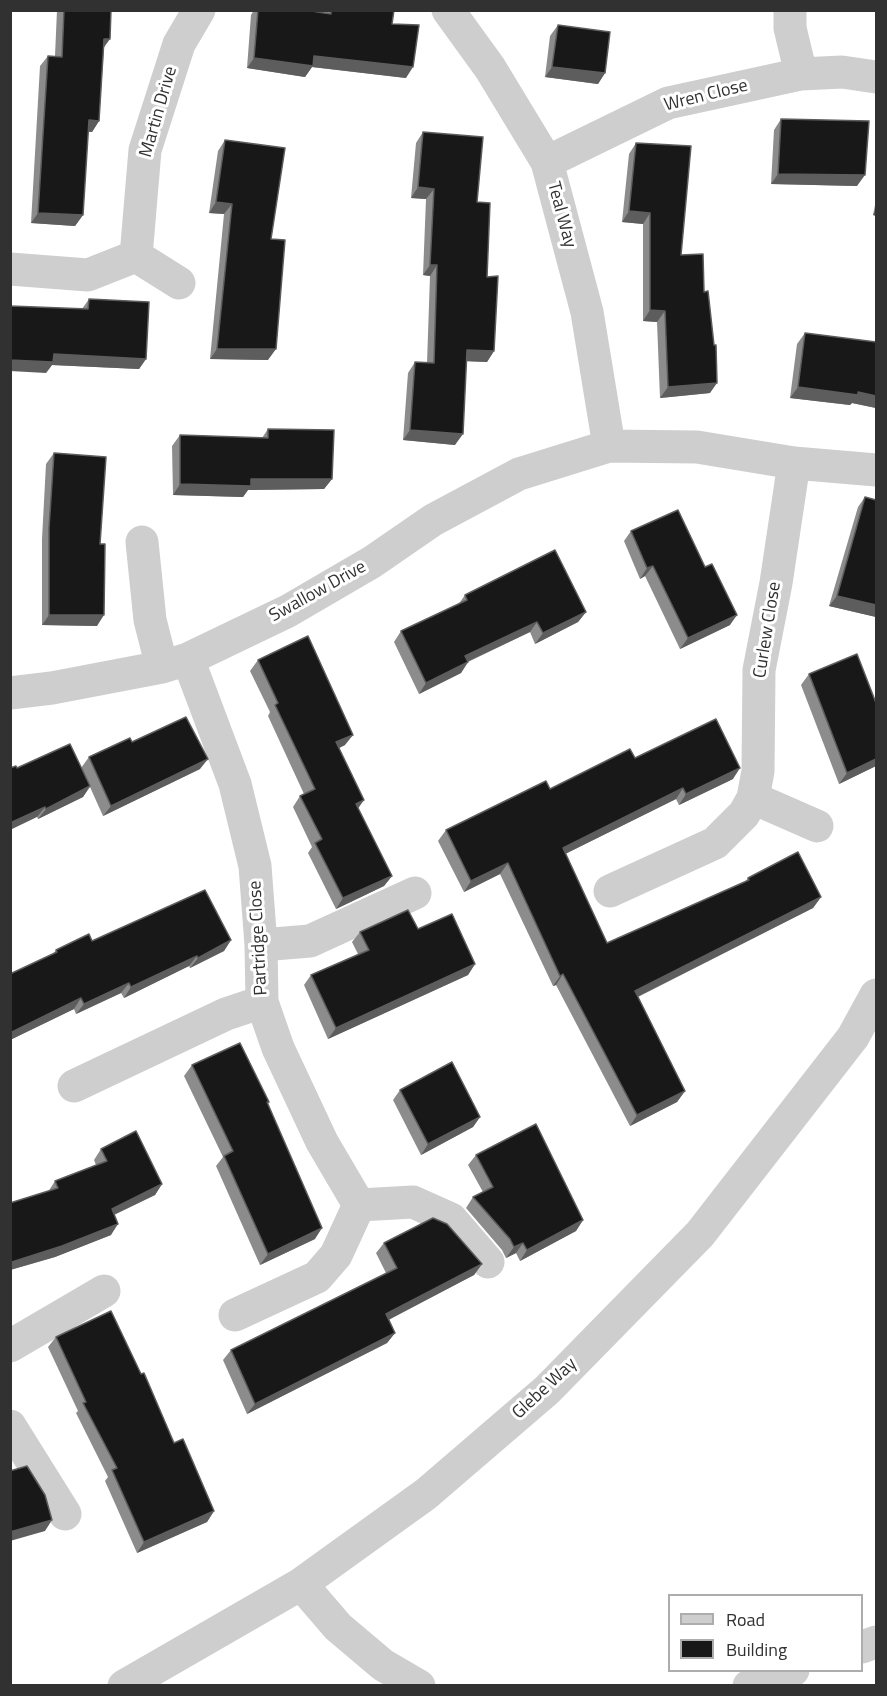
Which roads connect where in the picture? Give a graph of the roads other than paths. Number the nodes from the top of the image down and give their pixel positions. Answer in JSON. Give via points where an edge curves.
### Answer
{"nodes":[{"id":1,"x":199,"y":10,"type":"edge"},
{"id":2,"x":448,"y":10,"type":"edge"},
{"id":3,"x":790,"y":10,"type":"edge"},
{"id":4,"x":801,"y":74,"type":"junction"},
{"id":5,"x":876,"y":77,"type":"edge"},
{"id":6,"x":546,"y":162,"type":"junction"},
{"id":7,"x":136,"y":256,"type":"junction"},
{"id":8,"x":10,"y":269,"type":"edge"},
{"id":9,"x":179,"y":283,"type":"dead end"},
{"id":10,"x":609,"y":446,"type":"junction"},
{"id":11,"x":794,"y":463,"type":"junction"},
{"id":12,"x":876,"y":470,"type":"edge"},
{"id":13,"x":142,"y":542,"type":"dead end"},
{"id":14,"x":175,"y":663,"type":"junction"},
{"id":15,"x":10,"y":693,"type":"edge"},
{"id":16,"x":753,"y":798,"type":"junction"},
{"id":17,"x":817,"y":826,"type":"dead end"},
{"id":18,"x":610,"y":891,"type":"dead end"},
{"id":19,"x":415,"y":893,"type":"dead end"},
{"id":20,"x":261,"y":945,"type":"junction"},
{"id":21,"x":876,"y":995,"type":"edge"},
{"id":22,"x":262,"y":1002,"type":"junction"},
{"id":23,"x":74,"y":1086,"type":"dead end"},
{"id":24,"x":358,"y":1205,"type":"junction"},
{"id":25,"x":488,"y":1262,"type":"dead end"},
{"id":26,"x":105,"y":1291,"type":"dead end"},
{"id":27,"x":235,"y":1315,"type":"dead end"},
{"id":28,"x":10,"y":1346,"type":"edge"},
{"id":29,"x":10,"y":1426,"type":"edge"},
{"id":30,"x":65,"y":1514,"type":"dead end"},
{"id":31,"x":301,"y":1584,"type":"junction"},
{"id":32,"x":790,"y":1672,"type":"edge"},
{"id":33,"x":124,"y":1686,"type":"edge"},
{"id":34,"x":419,"y":1686,"type":"edge"},
{"id":35,"x":749,"y":1686,"type":"edge"}],
"edges":[{"from":1,"to":7,"type":"street","name":"Martin Drive","via":[[179,44],[145,150]]},
{"from":2,"to":6,"type":"street","name":"Teal Way","via":[[490,68]]},
{"from":3,"to":4,"type":"street","via":[[790,28]]},
{"from":4,"to":5,"type":"street","name":"Wren Close","via":[[842,72]]},
{"from":4,"to":6,"type":"street","name":"Wren Close","via":[[668,103]]},
{"from":6,"to":10,"type":"street","name":"Teal Way","via":[[586,312]]},
{"from":7,"to":8,"type":"street","via":[[88,275]]},
{"from":7,"to":9,"type":"street"},
{"from":10,"to":11,"type":"street","via":[[697,447]]},
{"from":10,"to":14,"type":"street","name":"Swallow Drive","via":[[519,474],[433,520],[372,562],[288,611]]},
{"from":11,"to":12,"type":"street"},
{"from":11,"to":16,"type":"street","name":"Curlew Close","via":[[759,670],[758,771]]},
{"from":13,"to":14,"type":"street","name":"Partridge Close","via":[[150,620]]},
{"from":14,"to":15,"type":"street","name":"Swallow Drive"},
{"from":14,"to":20,"type":"street","name":"Partridge Close","via":[[235,784],[255,866]]},
{"from":16,"to":17,"type":"street"},
{"from":16,"to":18,"type":"street","name":"Curlew Close","via":[[744,814],[715,843]]},
{"from":19,"to":20,"type":"street","via":[[310,941]]},
{"from":20,"to":22,"type":"street","name":"Partridge Close"},
{"from":21,"to":31,"type":"street","name":"Glebe Way","via":[[853,1037],[700,1234],[547,1390],[426,1494]]},
{"from":22,"to":23,"type":"street","via":[[226,1014]]},
{"from":22,"to":24,"type":"street","name":"Partridge Close","via":[[278,1048],[317,1131]]},
{"from":24,"to":25,"type":"street","via":[[413,1202],[450,1220]]},
{"from":24,"to":27,"type":"street","via":[[336,1255],[317,1277]]},
{"from":26,"to":28,"type":"street"},
{"from":29,"to":30,"type":"street"},
{"from":31,"to":33,"type":"street","name":"Glebe Way"},
{"from":31,"to":34,"type":"street","via":[[338,1627],[383,1665]]},
{"from":32,"to":35,"type":"street"}]}
